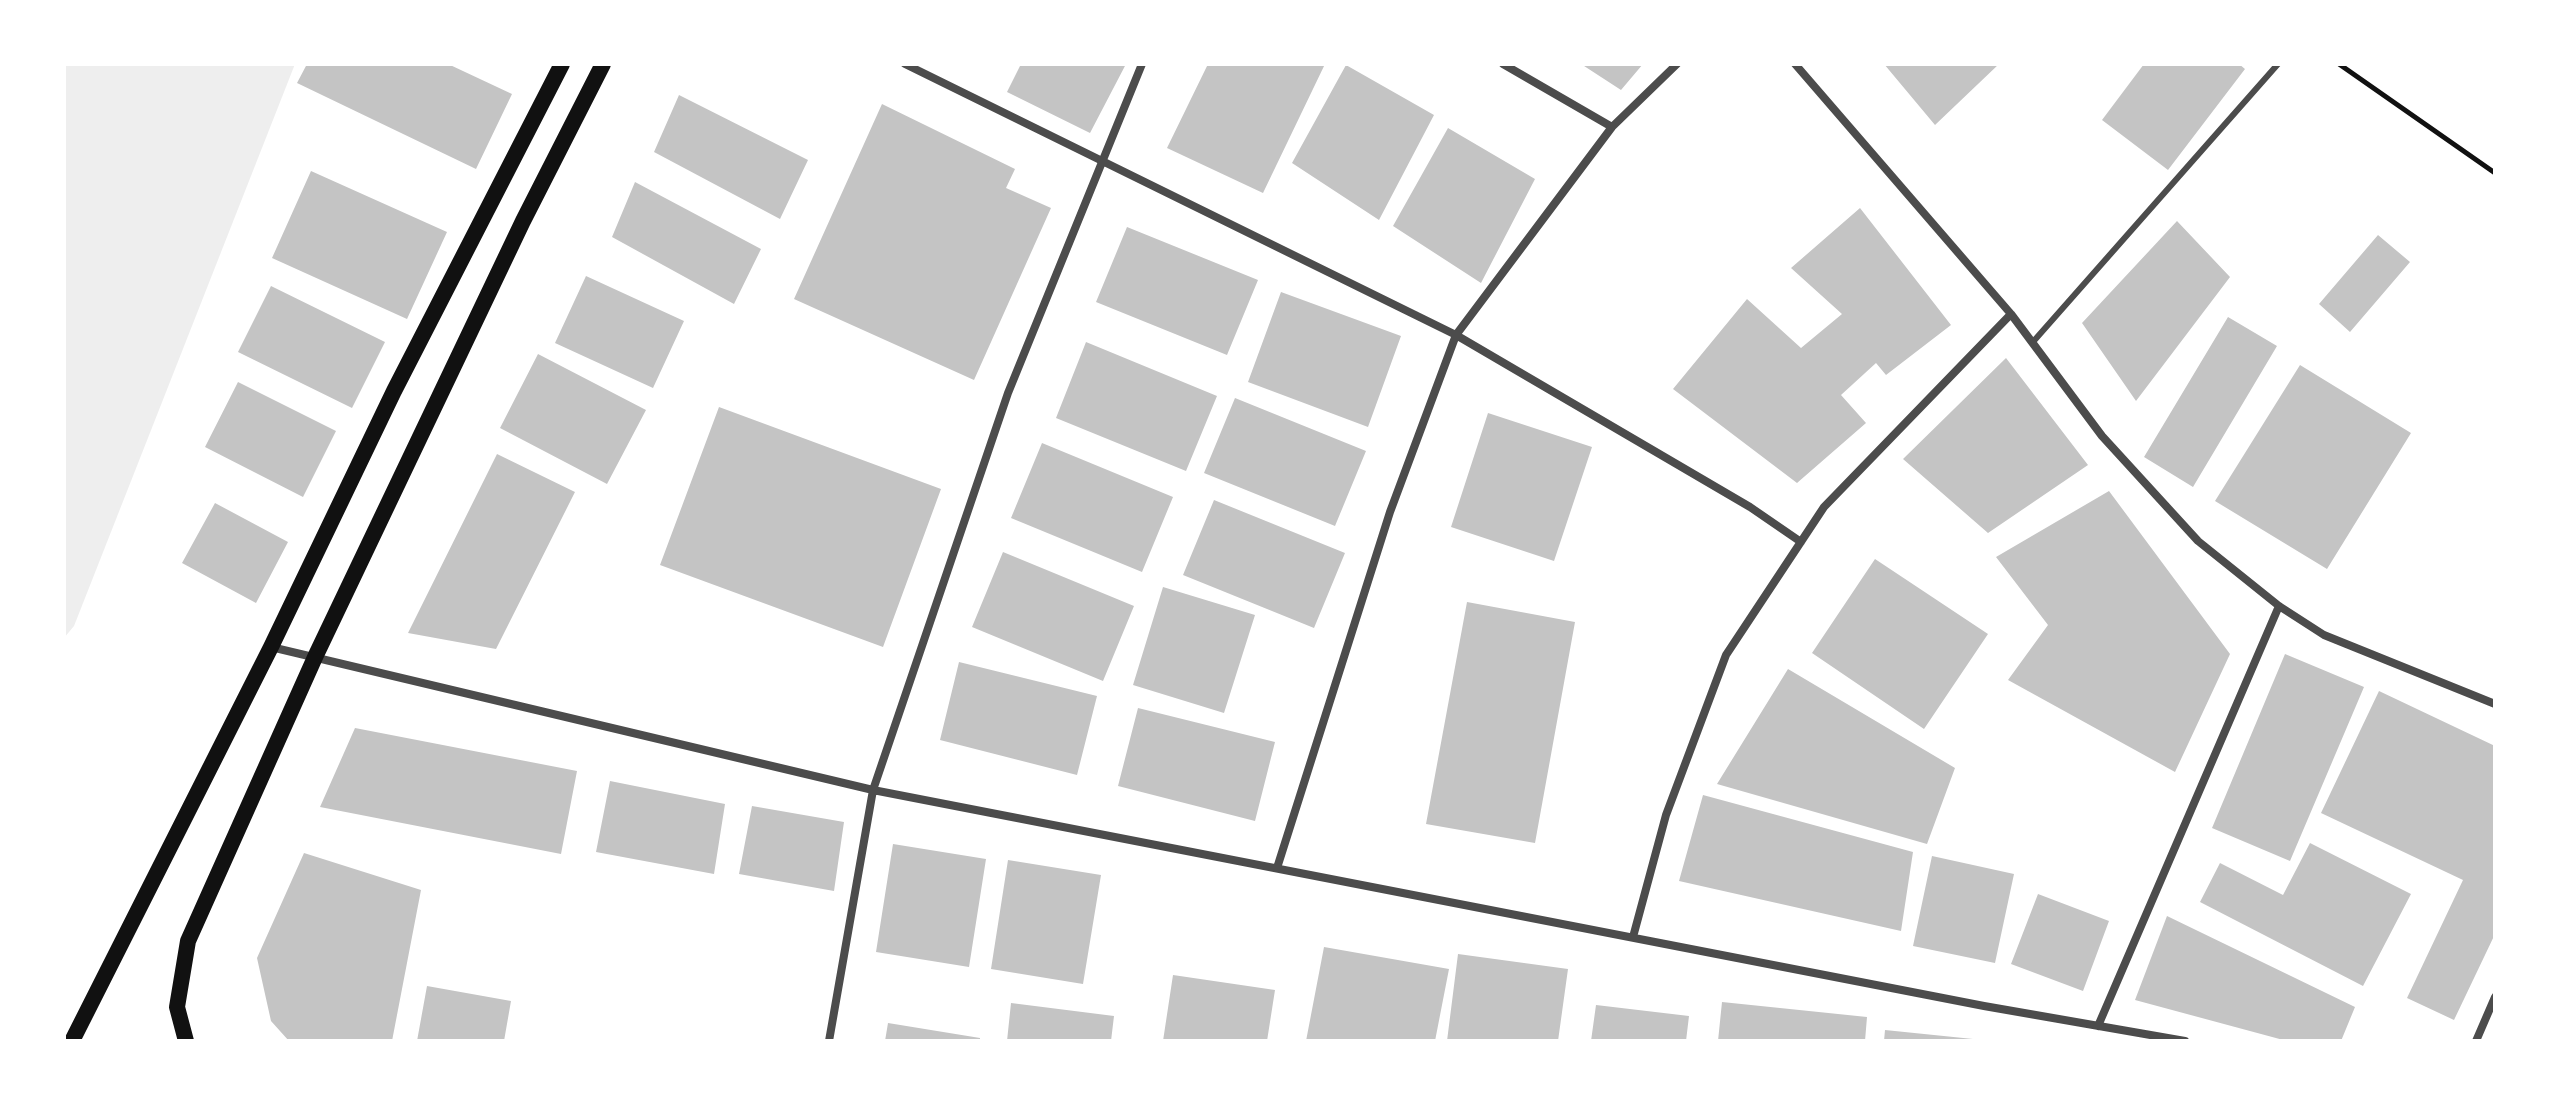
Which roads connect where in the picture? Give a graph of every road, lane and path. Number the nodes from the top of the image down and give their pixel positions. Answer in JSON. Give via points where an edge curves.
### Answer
{"nodes":[{"id":1,"x":562,"y":64,"type":"edge"},
{"id":2,"x":603,"y":64,"type":"edge"},
{"id":3,"x":905,"y":64,"type":"edge"},
{"id":4,"x":1142,"y":64,"type":"edge"},
{"id":5,"x":1503,"y":64,"type":"edge"},
{"id":6,"x":1677,"y":64,"type":"edge"},
{"id":7,"x":1795,"y":64,"type":"edge"},
{"id":8,"x":2278,"y":64,"type":"edge"},
{"id":9,"x":2339,"y":64,"type":"edge"},
{"id":10,"x":1612,"y":127,"type":"junction"},
{"id":11,"x":1103,"y":160,"type":"junction"},
{"id":12,"x":2495,"y":173,"type":"edge"},
{"id":13,"x":2011,"y":314,"type":"junction"},
{"id":14,"x":1456,"y":335,"type":"junction"},
{"id":15,"x":2032,"y":343,"type":"junction"},
{"id":16,"x":1801,"y":542,"type":"junction"},
{"id":17,"x":2279,"y":606,"type":"junction"},
{"id":18,"x":271,"y":647,"type":"junction"},
{"id":19,"x":314,"y":659,"type":"junction"},
{"id":20,"x":2495,"y":704,"type":"edge"},
{"id":21,"x":873,"y":790,"type":"junction"},
{"id":22,"x":1277,"y":868,"type":"junction"},
{"id":23,"x":1633,"y":937,"type":"junction"},
{"id":24,"x":2495,"y":997,"type":"edge"},
{"id":25,"x":2098,"y":1026,"type":"junction"},
{"id":26,"x":72,"y":1041,"type":"edge"},
{"id":27,"x":186,"y":1041,"type":"edge"},
{"id":28,"x":829,"y":1041,"type":"edge"},
{"id":29,"x":2185,"y":1041,"type":"edge"},
{"id":30,"x":2476,"y":1041,"type":"edge"}],
"edges":[{"from":1,"to":18,"type":"main road","via":[[394,391]]},
{"from":2,"to":19,"type":"main road"},
{"from":3,"to":11,"type":"street"},
{"from":4,"to":11,"type":"street"},
{"from":5,"to":10,"type":"street"},
{"from":6,"to":10,"type":"street"},
{"from":7,"to":13,"type":"street"},
{"from":8,"to":15,"type":"lane"},
{"from":9,"to":12,"type":"path"},
{"from":10,"to":14,"type":"street"},
{"from":11,"to":14,"type":"street"},
{"from":11,"to":21,"type":"street","via":[[1008,393]]},
{"from":13,"to":15,"type":"street"},
{"from":13,"to":16,"type":"street","via":[[1824,507]]},
{"from":14,"to":16,"type":"street"},
{"from":14,"to":22,"type":"street","via":[[1390,512]]},
{"from":15,"to":17,"type":"street","via":[[2102,436],[2198,541]]},
{"from":16,"to":23,"type":"street","via":[[1726,655],[1666,815]]},
{"from":17,"to":20,"type":"street","via":[[2324,635]]},
{"from":17,"to":25,"type":"street"},
{"from":18,"to":19,"type":"street"},
{"from":18,"to":26,"type":"main road"},
{"from":19,"to":21,"type":"street"},
{"from":19,"to":27,"type":"main road","via":[[188,941],[177,1007]]},
{"from":21,"to":22,"type":"street"},
{"from":21,"to":28,"type":"street"},
{"from":22,"to":23,"type":"street"},
{"from":23,"to":25,"type":"street"},
{"from":24,"to":30,"type":"street"},
{"from":25,"to":29,"type":"street"}]}
